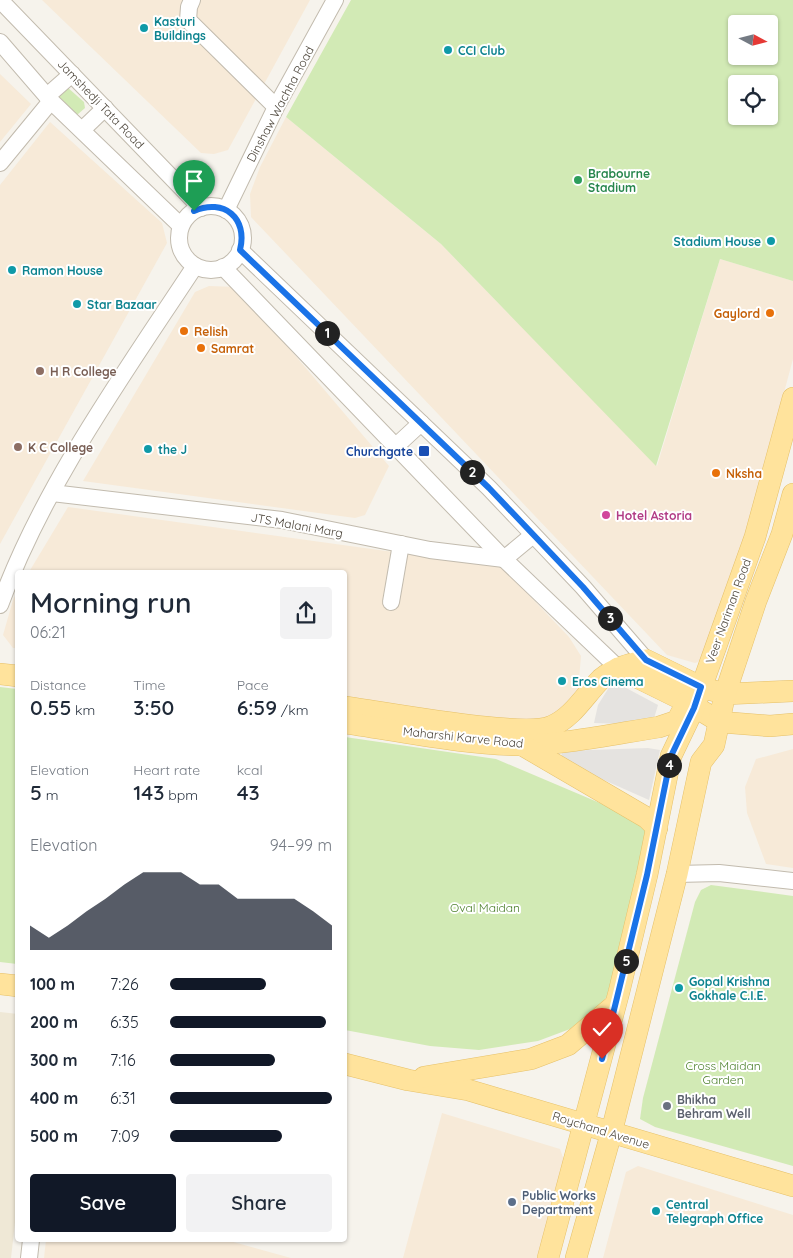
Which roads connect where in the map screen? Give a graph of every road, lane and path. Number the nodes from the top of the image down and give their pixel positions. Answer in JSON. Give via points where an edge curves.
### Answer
{"nodes":[{"id":1,"x":0,"y":0,"type":"edge"},
{"id":2,"x":192,"y":0,"type":"edge"},
{"id":3,"x":335,"y":0,"type":"edge"},
{"id":4,"x":0,"y":42,"type":"edge"},
{"id":5,"x":72,"y":74,"type":"junction"},
{"id":6,"x":49,"y":99,"type":"junction"},
{"id":7,"x":276,"y":106,"type":"junction"},
{"id":8,"x":105,"y":108,"type":"junction"},
{"id":9,"x":82,"y":130,"type":"junction"},
{"id":10,"x":0,"y":163,"type":"edge"},
{"id":11,"x":201,"y":208,"type":"junction"},
{"id":12,"x":226,"y":210,"type":"junction"},
{"id":13,"x":181,"y":226,"type":"junction"},
{"id":14,"x":240,"y":250,"type":"junction"},
{"id":15,"x":195,"y":266,"type":"junction"},
{"id":16,"x":223,"y":267,"type":"junction"},
{"id":17,"x":793,"y":398,"type":"edge"},
{"id":18,"x":421,"y":423,"type":"junction"},
{"id":19,"x":396,"y":446,"type":"junction"},
{"id":20,"x":52,"y":493,"type":"junction"},
{"id":21,"x":793,"y":494,"type":"edge"},
{"id":22,"x":790,"y":521,"type":"edge"},
{"id":23,"x":534,"y":535,"type":"junction"},
{"id":24,"x":401,"y":544,"type":"junction"},
{"id":25,"x":504,"y":559,"type":"junction"},
{"id":26,"x":6,"y":570,"type":"edge"},
{"id":27,"x":391,"y":602,"type":"dead end"},
{"id":28,"x":0,"y":605,"type":"edge"},
{"id":29,"x":0,"y":659,"type":"edge"},
{"id":30,"x":646,"y":660,"type":"junction"},
{"id":31,"x":15,"y":661,"type":"edge"},
{"id":32,"x":618,"y":668,"type":"junction"},
{"id":33,"x":0,"y":674,"type":"edge"},
{"id":34,"x":15,"y":676,"type":"edge"},
{"id":35,"x":793,"y":691,"type":"edge"},
{"id":36,"x":725,"y":694,"type":"junction"},
{"id":37,"x":694,"y":699,"type":"junction"},
{"id":38,"x":347,"y":707,"type":"edge"},
{"id":39,"x":720,"y":722,"type":"junction"},
{"id":40,"x":347,"y":723,"type":"edge"},
{"id":41,"x":793,"y":724,"type":"edge"},
{"id":42,"x":770,"y":726,"type":"junction"},
{"id":43,"x":522,"y":744,"type":"junction"},
{"id":44,"x":714,"y":745,"type":"junction"},
{"id":45,"x":657,"y":828,"type":"junction"},
{"id":46,"x":677,"y":874,"type":"junction"},
{"id":47,"x":793,"y":881,"type":"edge"},
{"id":48,"x":0,"y":984,"type":"edge"},
{"id":49,"x":15,"y":986,"type":"edge"},
{"id":50,"x":615,"y":1005,"type":"junction"},
{"id":51,"x":347,"y":1065,"type":"edge"},
{"id":52,"x":408,"y":1080,"type":"junction"},
{"id":53,"x":585,"y":1125,"type":"junction"},
{"id":54,"x":611,"y":1134,"type":"junction"},
{"id":55,"x":793,"y":1186,"type":"edge"},
{"id":56,"x":31,"y":1242,"type":"edge"},
{"id":57,"x":29,"y":1258,"type":"edge"},
{"id":58,"x":548,"y":1258,"type":"edge"},
{"id":59,"x":576,"y":1258,"type":"edge"}],
"edges":[{"from":1,"to":5,"type":"street","name":"Jamshedji Tata Road"},
{"from":2,"to":7,"type":"street","via":[[188,20]]},
{"from":3,"to":7,"type":"street","name":"Dinshaw Wachha Road"},
{"from":4,"to":6,"type":"street"},
{"from":5,"to":6,"type":"street"},
{"from":5,"to":8,"type":"street","name":"Jamshedji Tata Road"},
{"from":6,"to":9,"type":"street"},
{"from":6,"to":10,"type":"street"},
{"from":7,"to":12,"type":"street","name":"Dinshaw Wachha Road"},
{"from":8,"to":9,"type":"street"},
{"from":8,"to":11,"type":"street","name":"Jamshedji Tata Road"},
{"from":9,"to":13,"type":"street"},
{"from":11,"to":12,"type":"street","via":[[213,206]]},
{"from":11,"to":13,"type":"street"},
{"from":12,"to":14,"type":"street","via":[[238,221],[242,231]]},
{"from":13,"to":15,"type":"street","via":[[180,245],[184,255]]},
{"from":14,"to":16,"type":"street","via":[[235,259]]},
{"from":14,"to":18,"type":"street"},
{"from":15,"to":16,"type":"street","via":[[208,270]]},
{"from":15,"to":20,"type":"street"},
{"from":16,"to":19,"type":"street"},
{"from":17,"to":37,"type":"main road","name":"Veer Nariman Road","via":[[755,537]]},
{"from":18,"to":19,"type":"street"},
{"from":18,"to":23,"type":"street"},
{"from":19,"to":25,"type":"street"},
{"from":20,"to":24,"type":"street","name":"JTS Malani Marg","via":[[282,520]]},
{"from":20,"to":26,"type":"street"},
{"from":21,"to":22,"type":"main road","name":"Veer Nariman Road"},
{"from":22,"to":36,"type":"main road","name":"Veer Nariman Road","via":[[756,601]]},
{"from":23,"to":25,"type":"street"},
{"from":23,"to":30,"type":"street"},
{"from":24,"to":25,"type":"street","name":"JTS Malani Marg"},
{"from":24,"to":27,"type":"street"},
{"from":25,"to":32,"type":"street"},
{"from":26,"to":28,"type":"street"},
{"from":29,"to":31,"type":"main road"},
{"from":30,"to":32,"type":"main road"},
{"from":30,"to":37,"type":"main road"},
{"from":32,"to":37,"type":"main road"},
{"from":32,"to":38,"type":"main road","name":"Maharshi Karve Road","via":[[603,678],[565,719],[539,730]]},
{"from":33,"to":34,"type":"main road"},
{"from":35,"to":36,"type":"main road"},
{"from":36,"to":37,"type":"main road"},
{"from":36,"to":39,"type":"main road","name":"Veer Nariman Road"},
{"from":37,"to":39,"type":"main road"},
{"from":37,"to":43,"type":"main road","name":"Maharshi Karve Road","via":[[677,721],[659,727]]},
{"from":37,"to":45,"type":"main road","name":"Veer Nariman Road","via":[[671,756]]},
{"from":39,"to":42,"type":"main road"},
{"from":39,"to":44,"type":"main road","name":"Veer Nariman Road"},
{"from":40,"to":43,"type":"main road","name":"Maharshi Karve Road"},
{"from":41,"to":42,"type":"main road"},
{"from":42,"to":44,"type":"main road"},
{"from":43,"to":45,"type":"main road","via":[[647,818]]},
{"from":44,"to":46,"type":"main road","name":"Veer Nariman Road","via":[[701,762]]},
{"from":45,"to":50,"type":"main road","name":"Veer Nariman Road"},
{"from":46,"to":47,"type":"street","via":[[719,873]]},
{"from":46,"to":54,"type":"main road","name":"Veer Nariman Road"},
{"from":48,"to":49,"type":"main road"},
{"from":50,"to":52,"type":"main road","via":[[568,1045],[531,1060]]},
{"from":50,"to":53,"type":"main road","name":"Veer Nariman Road"},
{"from":51,"to":52,"type":"main road","name":"Roychand Avenue"},
{"from":52,"to":53,"type":"main road","name":"Roychand Avenue","via":[[468,1090]]},
{"from":53,"to":54,"type":"main road","name":"Roychand Avenue"},
{"from":53,"to":58,"type":"main road","name":"Veer Nariman Road"},
{"from":54,"to":55,"type":"main road","name":"Roychand Avenue"},
{"from":54,"to":59,"type":"main road","name":"Veer Nariman Road"},
{"from":56,"to":57,"type":"street"}]}
